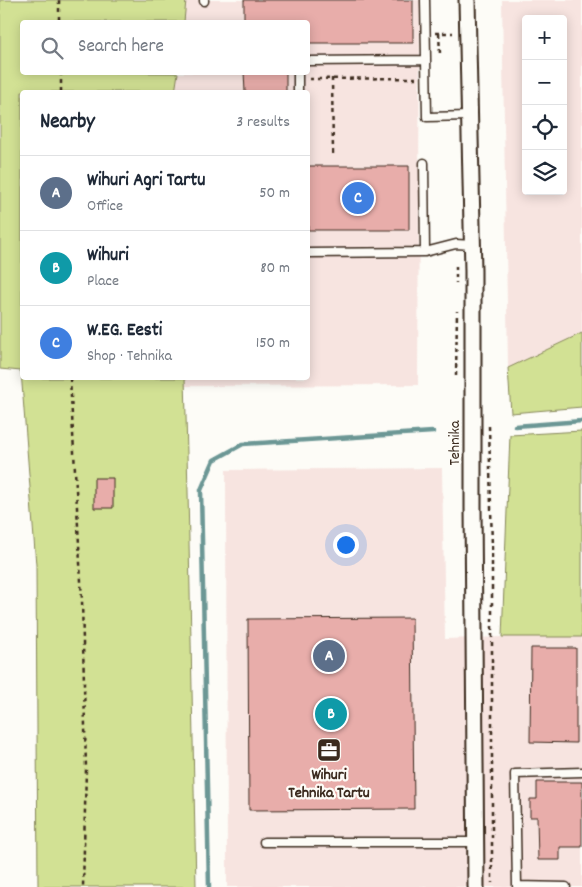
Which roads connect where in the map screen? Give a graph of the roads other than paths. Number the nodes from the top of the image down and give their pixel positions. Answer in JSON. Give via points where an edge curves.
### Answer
{"nodes":[{"id":1,"x":426,"y":0,"type":"edge"},
{"id":2,"x":467,"y":0,"type":"edge"},
{"id":3,"x":426,"y":60,"type":"junction"},
{"id":4,"x":310,"y":61,"type":"edge"},
{"id":5,"x":298,"y":76,"type":"edge"},
{"id":6,"x":298,"y":90,"type":"edge"},
{"id":7,"x":470,"y":116,"type":"junction"},
{"id":8,"x":424,"y":163,"type":"dead end"},
{"id":9,"x":472,"y":245,"type":"junction"},
{"id":10,"x":424,"y":252,"type":"junction"},
{"id":11,"x":310,"y":253,"type":"edge"},
{"id":12,"x":582,"y":772,"type":"edge"},
{"id":13,"x":264,"y":842,"type":"dead end"},
{"id":14,"x":475,"y":842,"type":"junction"},
{"id":15,"x":476,"y":887,"type":"edge"},
{"id":16,"x":566,"y":887,"type":"edge"}],
"edges":[{"from":1,"to":3,"type":"lane"},
{"from":2,"to":7,"type":"street","name":"Tehnika"},
{"from":3,"to":4,"type":"lane"},
{"from":3,"to":7,"type":"lane","via":[[427,117]]},
{"from":5,"to":6,"type":"lane"},
{"from":7,"to":9,"type":"street","name":"Tehnika"},
{"from":8,"to":10,"type":"lane"},
{"from":9,"to":10,"type":"lane","via":[[456,244]]},
{"from":9,"to":14,"type":"street","name":"Tehnika"},
{"from":10,"to":11,"type":"lane"},
{"from":12,"to":16,"type":"lane","via":[[515,774],[517,886]]},
{"from":13,"to":14,"type":"lane"},
{"from":14,"to":15,"type":"street","name":"Tehnika"}]}
